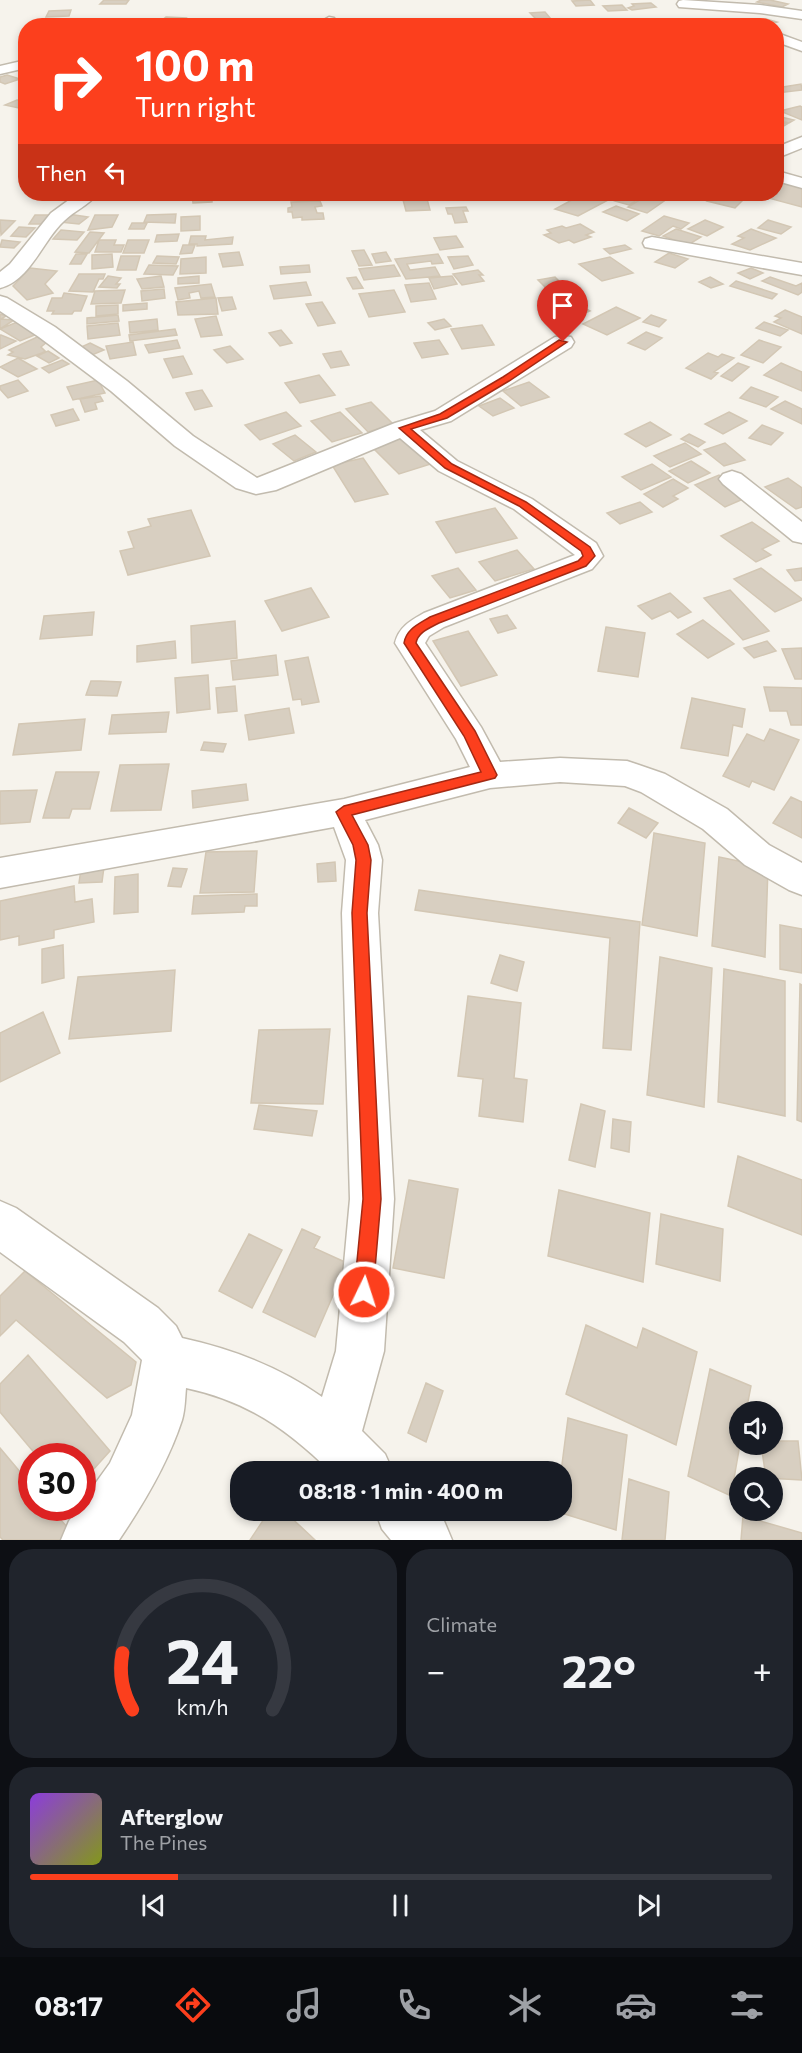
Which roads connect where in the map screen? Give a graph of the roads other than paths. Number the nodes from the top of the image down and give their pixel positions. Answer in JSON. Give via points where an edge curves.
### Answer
{"nodes":[{"id":1,"x":677,"y":2,"type":"edge"},
{"id":2,"x":802,"y":15,"type":"edge"},
{"id":3,"x":720,"y":18,"type":"edge"},
{"id":4,"x":784,"y":40,"type":"edge"},
{"id":5,"x":802,"y":47,"type":"edge"},
{"id":6,"x":18,"y":66,"type":"edge"},
{"id":7,"x":0,"y":70,"type":"edge"},
{"id":8,"x":784,"y":137,"type":"edge"},
{"id":9,"x":801,"y":143,"type":"edge"},
{"id":10,"x":784,"y":150,"type":"edge"},
{"id":11,"x":784,"y":178,"type":"edge"},
{"id":12,"x":802,"y":183,"type":"edge"},
{"id":13,"x":79,"y":201,"type":"edge"},
{"id":14,"x":652,"y":243,"type":"dead end"},
{"id":15,"x":802,"y":269,"type":"edge"},
{"id":16,"x":0,"y":282,"type":"edge"},
{"id":17,"x":0,"y":302,"type":"edge"},
{"id":18,"x":563,"y":342,"type":"dead end"},
{"id":19,"x":404,"y":428,"type":"junction"},
{"id":20,"x":732,"y":479,"type":"dead end"},
{"id":21,"x":802,"y":535,"type":"edge"},
{"id":22,"x":490,"y":775,"type":"junction"},
{"id":23,"x":344,"y":812,"type":"junction"},
{"id":24,"x":0,"y":873,"type":"edge"},
{"id":25,"x":802,"y":880,"type":"edge"},
{"id":26,"x":0,"y":1224,"type":"edge"},
{"id":27,"x":166,"y":1359,"type":"junction"},
{"id":28,"x":351,"y":1454,"type":"edge"},
{"id":29,"x":409,"y":1521,"type":"edge"},
{"id":30,"x":88,"y":1540,"type":"edge"},
{"id":31,"x":424,"y":1540,"type":"edge"}],
"edges":[{"from":1,"to":2,"type":"street"},
{"from":1,"to":3,"type":"street"},
{"from":4,"to":5,"type":"street"},
{"from":6,"to":7,"type":"street"},
{"from":8,"to":9,"type":"street"},
{"from":9,"to":10,"type":"street"},
{"from":11,"to":12,"type":"street"},
{"from":13,"to":16,"type":"street","via":[[57,217],[17,268]]},
{"from":14,"to":15,"type":"street"},
{"from":17,"to":19,"type":"street","via":[[47,332],[184,441],[250,485],[267,485]]},
{"from":18,"to":19,"type":"street","via":[[443,416]]},
{"from":19,"to":22,"type":"street","via":[[448,466],[523,504],[586,549],[589,556],[582,563],[434,620],[411,637],[410,643],[470,735]]},
{"from":20,"to":21,"type":"street"},
{"from":22,"to":23,"type":"street"},
{"from":22,"to":25,"type":"street","via":[[560,770],[640,777],[687,801],[757,855]]},
{"from":23,"to":24,"type":"street"},
{"from":23,"to":28,"type":"street","via":[[364,860],[360,913],[372,1199]]},
{"from":26,"to":27,"type":"street","via":[[141,1325],[159,1343]]},
{"from":27,"to":28,"type":"street","via":[[225,1373],[277,1396]]},
{"from":27,"to":30,"type":"street","via":[[157,1419],[128,1480]]},
{"from":29,"to":31,"type":"street"}]}
